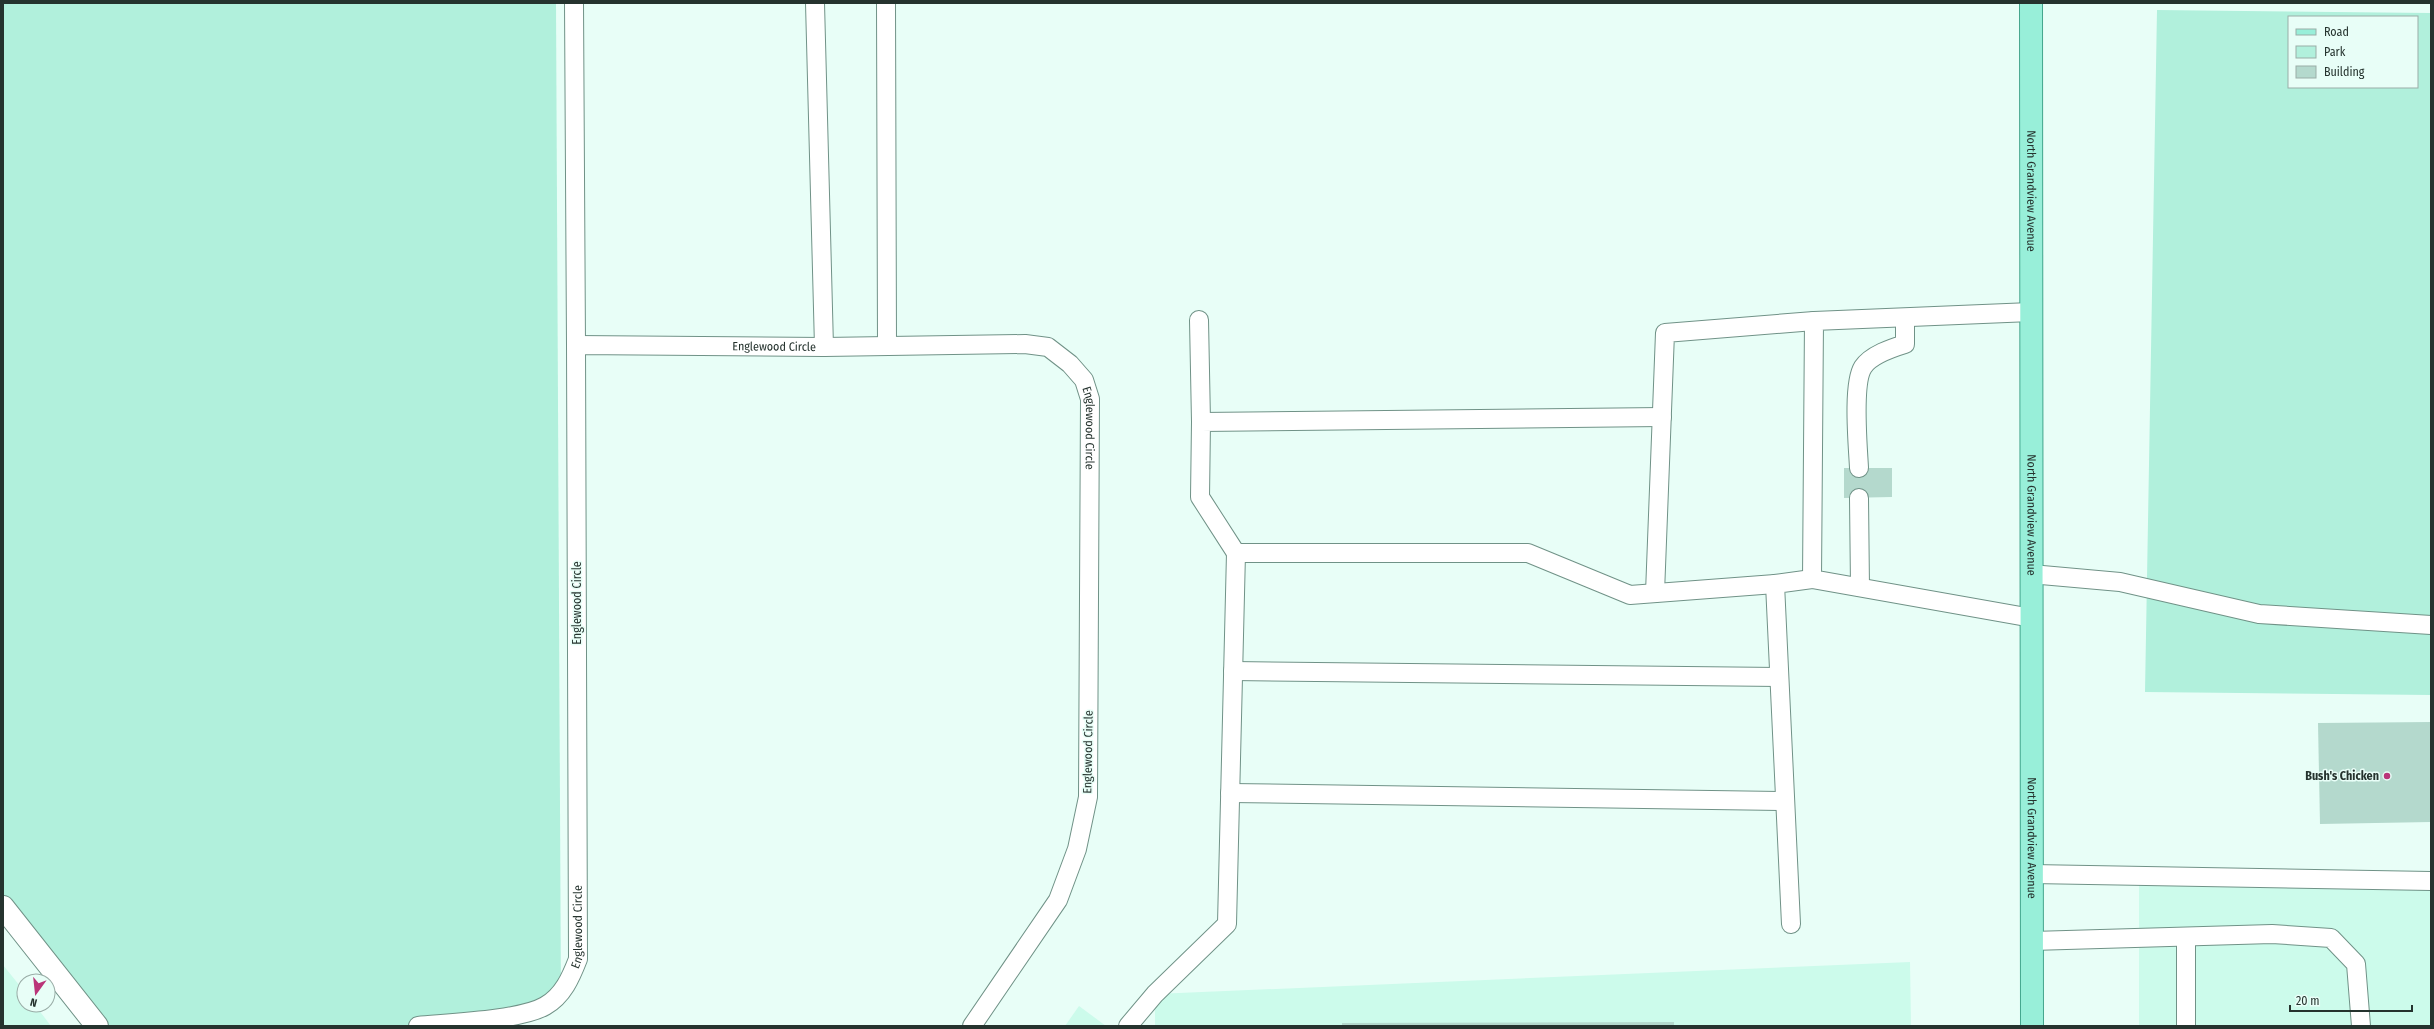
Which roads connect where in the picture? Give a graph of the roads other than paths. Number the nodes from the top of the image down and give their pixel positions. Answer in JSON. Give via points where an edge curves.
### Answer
{"nodes":[{"id":1,"x":574,"y":3,"type":"edge"},
{"id":2,"x":815,"y":3,"type":"edge"},
{"id":3,"x":886,"y":3,"type":"edge"},
{"id":4,"x":2031,"y":3,"type":"edge"},
{"id":5,"x":2031,"y":312,"type":"junction"},
{"id":6,"x":1905,"y":318,"type":"junction"},
{"id":7,"x":1199,"y":320,"type":"dead end"},
{"id":8,"x":1814,"y":321,"type":"junction"},
{"id":9,"x":576,"y":345,"type":"junction"},
{"id":10,"x":887,"y":346,"type":"junction"},
{"id":11,"x":824,"y":347,"type":"junction"},
{"id":12,"x":1662,"y":417,"type":"junction"},
{"id":13,"x":1201,"y":422,"type":"junction"},
{"id":14,"x":1859,"y":468,"type":"dead end"},
{"id":15,"x":1859,"y":498,"type":"dead end"},
{"id":16,"x":1236,"y":553,"type":"junction"},
{"id":17,"x":2031,"y":574,"type":"junction"},
{"id":18,"x":1812,"y":579,"type":"junction"},
{"id":19,"x":1775,"y":584,"type":"junction"},
{"id":20,"x":1860,"y":587,"type":"junction"},
{"id":21,"x":1655,"y":593,"type":"junction"},
{"id":22,"x":2032,"y":618,"type":"junction"},
{"id":23,"x":2431,"y":625,"type":"edge"},
{"id":24,"x":1233,"y":671,"type":"junction"},
{"id":25,"x":1779,"y":677,"type":"junction"},
{"id":26,"x":1230,"y":793,"type":"junction"},
{"id":27,"x":1785,"y":800,"type":"junction"},
{"id":28,"x":2032,"y":874,"type":"junction"},
{"id":29,"x":2431,"y":880,"type":"edge"},
{"id":30,"x":3,"y":907,"type":"edge"},
{"id":31,"x":1791,"y":924,"type":"dead end"},
{"id":32,"x":2186,"y":937,"type":"junction"},
{"id":33,"x":2032,"y":941,"type":"junction"},
{"id":34,"x":97,"y":1026,"type":"edge"},
{"id":35,"x":418,"y":1026,"type":"edge"},
{"id":36,"x":972,"y":1026,"type":"edge"},
{"id":37,"x":1128,"y":1026,"type":"edge"},
{"id":38,"x":2032,"y":1026,"type":"edge"},
{"id":39,"x":2186,"y":1026,"type":"edge"},
{"id":40,"x":2360,"y":1026,"type":"edge"}],
"edges":[{"from":1,"to":9,"type":"lane"},
{"from":2,"to":11,"type":"lane"},
{"from":3,"to":10,"type":"lane"},
{"from":4,"to":5,"type":"main road","name":"North Grandview Avenue"},
{"from":5,"to":6,"type":"lane"},
{"from":5,"to":17,"type":"main road","name":"North Grandview Avenue"},
{"from":6,"to":8,"type":"lane"},
{"from":6,"to":14,"type":"lane","via":[[1905,344],[1885,350],[1863,368],[1857,391]]},
{"from":7,"to":13,"type":"lane"},
{"from":8,"to":12,"type":"lane","via":[[1665,333]]},
{"from":8,"to":18,"type":"lane"},
{"from":9,"to":11,"type":"lane","name":"Englewood Circle"},
{"from":9,"to":35,"type":"lane","name":"Englewood Circle","via":[[578,959],[572,977],[561,993],[546,1006],[528,1014]]},
{"from":10,"to":11,"type":"lane","name":"Englewood Circle"},
{"from":10,"to":36,"type":"lane","name":"Englewood Circle","via":[[1025,344],[1048,347],[1070,364],[1084,380],[1090,399],[1088,797],[1077,848],[1058,900]]},
{"from":12,"to":13,"type":"lane"},
{"from":12,"to":21,"type":"lane"},
{"from":13,"to":16,"type":"lane","via":[[1200,497]]},
{"from":15,"to":20,"type":"lane"},
{"from":16,"to":21,"type":"lane","via":[[1528,553],[1630,595]]},
{"from":16,"to":24,"type":"lane"},
{"from":17,"to":22,"type":"main road","name":"North Grandview Avenue"},
{"from":17,"to":23,"type":"lane","via":[[2120,582],[2259,614]]},
{"from":18,"to":19,"type":"lane"},
{"from":18,"to":20,"type":"lane"},
{"from":19,"to":21,"type":"lane"},
{"from":19,"to":25,"type":"lane"},
{"from":20,"to":22,"type":"lane"},
{"from":22,"to":28,"type":"main road","name":"North Grandview Avenue"},
{"from":24,"to":25,"type":"lane"},
{"from":24,"to":26,"type":"lane"},
{"from":25,"to":27,"type":"lane"},
{"from":26,"to":27,"type":"lane"},
{"from":26,"to":37,"type":"lane","via":[[1227,924],[1155,994]]},
{"from":27,"to":31,"type":"lane"},
{"from":28,"to":29,"type":"lane"},
{"from":28,"to":33,"type":"main road","name":"North Grandview Avenue"},
{"from":30,"to":34,"type":"street"},
{"from":32,"to":33,"type":"lane"},
{"from":32,"to":39,"type":"lane"},
{"from":32,"to":40,"type":"lane","via":[[2272,934],[2331,938],[2356,964]]},
{"from":33,"to":38,"type":"main road","name":"North Grandview Avenue"}]}
